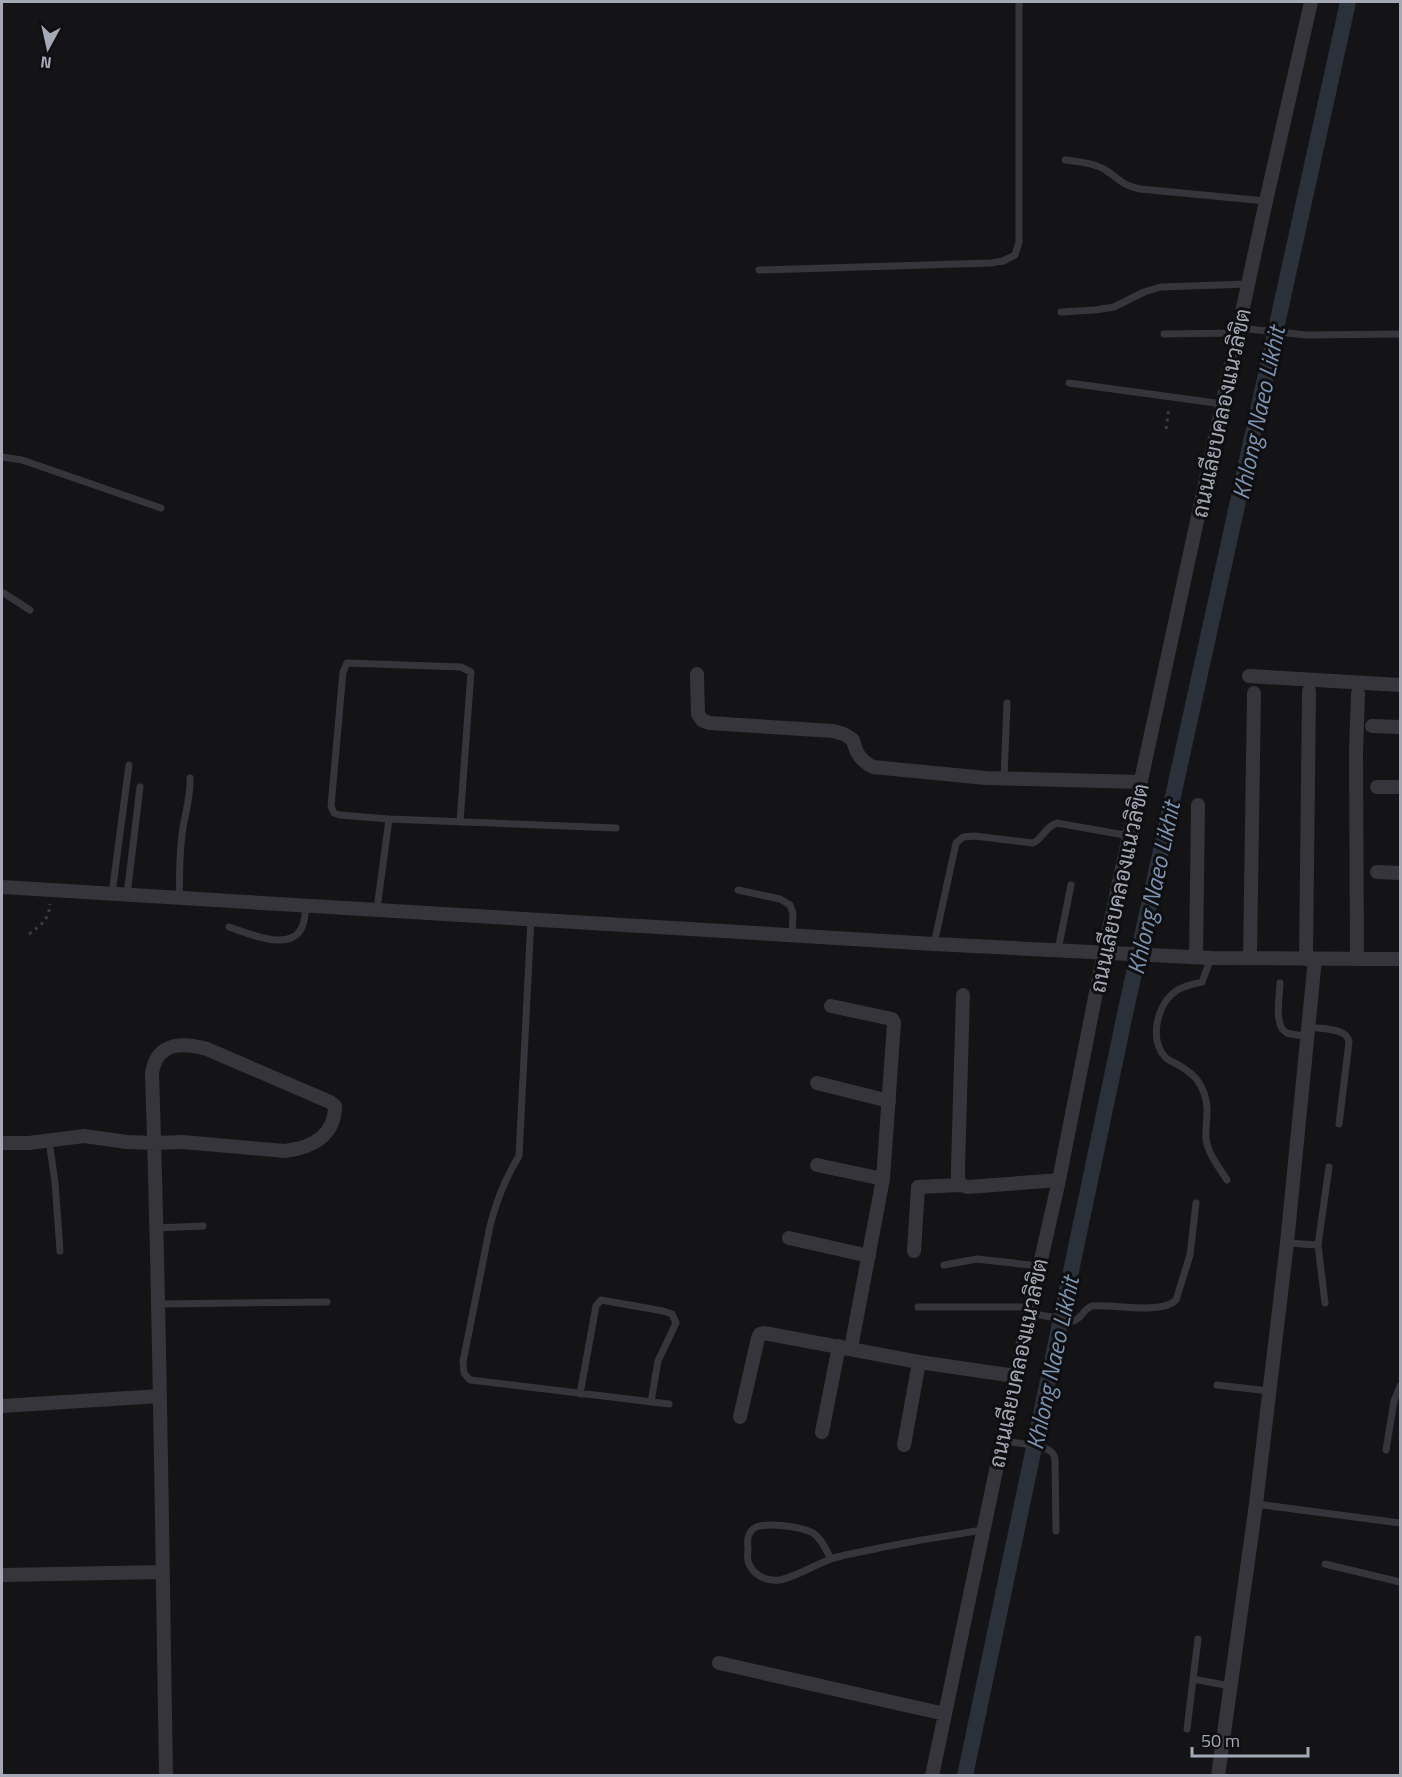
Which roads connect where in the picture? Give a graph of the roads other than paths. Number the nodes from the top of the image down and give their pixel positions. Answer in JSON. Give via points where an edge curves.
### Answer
{"nodes":[{"id":1,"x":1019,"y":2,"type":"edge"},
{"id":2,"x":1311,"y":2,"type":"edge"},
{"id":3,"x":1065,"y":160,"type":"dead end"},
{"id":4,"x":1266,"y":201,"type":"junction"},
{"id":5,"x":759,"y":270,"type":"dead end"},
{"id":6,"x":1248,"y":284,"type":"junction"},
{"id":7,"x":1061,"y":312,"type":"dead end"},
{"id":8,"x":1243,"y":330,"type":"junction"},
{"id":9,"x":1164,"y":334,"type":"dead end"},
{"id":10,"x":1401,"y":334,"type":"edge"},
{"id":11,"x":1069,"y":383,"type":"dead end"},
{"id":12,"x":1223,"y":404,"type":"junction"},
{"id":13,"x":2,"y":457,"type":"edge"},
{"id":14,"x":161,"y":508,"type":"dead end"},
{"id":15,"x":2,"y":592,"type":"edge"},
{"id":16,"x":30,"y":610,"type":"dead end"},
{"id":17,"x":697,"y":674,"type":"dead end"},
{"id":18,"x":1249,"y":676,"type":"dead end"},
{"id":19,"x":1401,"y":685,"type":"edge"},
{"id":20,"x":1309,"y":691,"type":"dead end"},
{"id":21,"x":1254,"y":693,"type":"dead end"},
{"id":22,"x":1358,"y":693,"type":"dead end"},
{"id":23,"x":1007,"y":704,"type":"dead end"},
{"id":24,"x":1372,"y":726,"type":"dead end"},
{"id":25,"x":1401,"y":727,"type":"edge"},
{"id":26,"x":129,"y":765,"type":"dead end"},
{"id":27,"x":190,"y":778,"type":"dead end"},
{"id":28,"x":1004,"y":779,"type":"junction"},
{"id":29,"x":1141,"y":782,"type":"junction"},
{"id":30,"x":140,"y":787,"type":"dead end"},
{"id":31,"x":1377,"y":787,"type":"dead end"},
{"id":32,"x":1401,"y":788,"type":"edge"},
{"id":33,"x":1198,"y":805,"type":"dead end"},
{"id":34,"x":389,"y":819,"type":"junction"},
{"id":35,"x":460,"y":822,"type":"junction"},
{"id":36,"x":616,"y":828,"type":"dead end"},
{"id":37,"x":1130,"y":836,"type":"junction"},
{"id":38,"x":1377,"y":872,"type":"dead end"},
{"id":39,"x":1401,"y":873,"type":"edge"},
{"id":40,"x":1071,"y":885,"type":"dead end"},
{"id":41,"x":2,"y":888,"type":"edge"},
{"id":42,"x":738,"y":890,"type":"dead end"},
{"id":43,"x":112,"y":894,"type":"junction"},
{"id":44,"x":127,"y":895,"type":"junction"},
{"id":45,"x":179,"y":898,"type":"junction"},
{"id":46,"x":306,"y":905,"type":"junction"},
{"id":47,"x":377,"y":909,"type":"junction"},
{"id":48,"x":531,"y":920,"type":"junction"},
{"id":49,"x":229,"y":927,"type":"dead end"},
{"id":50,"x":792,"y":936,"type":"junction"},
{"id":51,"x":934,"y":944,"type":"junction"},
{"id":52,"x":1058,"y":950,"type":"junction"},
{"id":53,"x":1104,"y":952,"type":"junction"},
{"id":54,"x":1197,"y":957,"type":"junction"},
{"id":55,"x":1211,"y":958,"type":"junction"},
{"id":56,"x":1250,"y":958,"type":"junction"},
{"id":57,"x":1310,"y":959,"type":"junction"},
{"id":58,"x":1357,"y":959,"type":"junction"},
{"id":59,"x":1401,"y":959,"type":"edge"},
{"id":60,"x":1280,"y":983,"type":"dead end"},
{"id":61,"x":963,"y":995,"type":"dead end"},
{"id":62,"x":831,"y":1006,"type":"dead end"},
{"id":63,"x":1307,"y":1032,"type":"junction"},
{"id":64,"x":817,"y":1083,"type":"dead end"},
{"id":65,"x":889,"y":1101,"type":"junction"},
{"id":66,"x":1340,"y":1124,"type":"dead end"},
{"id":67,"x":49,"y":1141,"type":"junction"},
{"id":68,"x":2,"y":1143,"type":"edge"},
{"id":69,"x":154,"y":1143,"type":"junction"},
{"id":70,"x":817,"y":1165,"type":"dead end"},
{"id":71,"x":1329,"y":1167,"type":"dead end"},
{"id":72,"x":883,"y":1179,"type":"junction"},
{"id":73,"x":1227,"y":1179,"type":"dead end"},
{"id":74,"x":1059,"y":1180,"type":"junction"},
{"id":75,"x":961,"y":1185,"type":"junction"},
{"id":76,"x":1196,"y":1203,"type":"dead end"},
{"id":77,"x":203,"y":1227,"type":"dead end"},
{"id":78,"x":157,"y":1228,"type":"junction"},
{"id":79,"x":789,"y":1238,"type":"dead end"},
{"id":80,"x":1287,"y":1243,"type":"junction"},
{"id":81,"x":1318,"y":1245,"type":"junction"},
{"id":82,"x":60,"y":1251,"type":"dead end"},
{"id":83,"x":914,"y":1251,"type":"dead end"},
{"id":84,"x":869,"y":1256,"type":"junction"},
{"id":85,"x":944,"y":1265,"type":"dead end"},
{"id":86,"x":1039,"y":1266,"type":"junction"},
{"id":87,"x":327,"y":1302,"type":"dead end"},
{"id":88,"x":1325,"y":1303,"type":"dead end"},
{"id":89,"x":159,"y":1304,"type":"junction"},
{"id":90,"x":918,"y":1307,"type":"dead end"},
{"id":91,"x":1034,"y":1312,"type":"junction"},
{"id":92,"x":845,"y":1347,"type":"junction"},
{"id":93,"x":920,"y":1362,"type":"junction"},
{"id":94,"x":1016,"y":1376,"type":"junction"},
{"id":95,"x":1217,"y":1385,"type":"dead end"},
{"id":96,"x":1401,"y":1386,"type":"edge"},
{"id":97,"x":1269,"y":1391,"type":"junction"},
{"id":98,"x":580,"y":1394,"type":"junction"},
{"id":99,"x":160,"y":1396,"type":"junction"},
{"id":100,"x":651,"y":1402,"type":"junction"},
{"id":101,"x":669,"y":1404,"type":"dead end"},
{"id":102,"x":2,"y":1406,"type":"edge"},
{"id":103,"x":740,"y":1417,"type":"dead end"},
{"id":104,"x":822,"y":1432,"type":"dead end"},
{"id":105,"x":1008,"y":1442,"type":"junction"},
{"id":106,"x":904,"y":1445,"type":"dead end"},
{"id":107,"x":1386,"y":1450,"type":"dead end"},
{"id":108,"x":1256,"y":1504,"type":"junction"},
{"id":109,"x":1401,"y":1523,"type":"edge"},
{"id":110,"x":983,"y":1530,"type":"junction"},
{"id":111,"x":1056,"y":1531,"type":"dead end"},
{"id":112,"x":831,"y":1559,"type":"junction"},
{"id":113,"x":1326,"y":1564,"type":"dead end"},
{"id":114,"x":163,"y":1572,"type":"junction"},
{"id":115,"x":2,"y":1575,"type":"edge"},
{"id":116,"x":1401,"y":1582,"type":"edge"},
{"id":117,"x":1198,"y":1639,"type":"dead end"},
{"id":118,"x":719,"y":1663,"type":"dead end"},
{"id":119,"x":1193,"y":1679,"type":"junction"},
{"id":120,"x":1230,"y":1686,"type":"junction"},
{"id":121,"x":945,"y":1713,"type":"junction"},
{"id":122,"x":1187,"y":1729,"type":"dead end"},
{"id":123,"x":166,"y":1776,"type":"edge"},
{"id":124,"x":932,"y":1776,"type":"edge"},
{"id":125,"x":1218,"y":1776,"type":"edge"}],
"edges":[{"from":1,"to":5,"type":"lane","via":[[1019,242],[1015,255],[991,263]]},
{"from":2,"to":4,"type":"street","name":"ถนนเลียบคลองแนวลิขิต"},
{"from":3,"to":4,"type":"lane","via":[[1097,166],[1123,185],[1140,189]]},
{"from":4,"to":6,"type":"street","name":"ถนนเลียบคลองแนวลิขิต"},
{"from":6,"to":7,"type":"lane","via":[[1161,287],[1114,307]]},
{"from":6,"to":8,"type":"street","name":"ถนนเลียบคลองแนวลิขิต"},
{"from":8,"to":9,"type":"lane"},
{"from":8,"to":10,"type":"lane"},
{"from":8,"to":12,"type":"street","name":"ถนนเลียบคลองแนวลิขิต"},
{"from":11,"to":12,"type":"lane"},
{"from":12,"to":29,"type":"street","name":"ถนนเลียบคลองแนวลิขิต"},
{"from":13,"to":14,"type":"lane","via":[[22,460]]},
{"from":15,"to":16,"type":"lane"},
{"from":17,"to":28,"type":"street","via":[[698,714],[709,723],[833,731],[853,740],[863,762],[873,767]]},
{"from":18,"to":19,"type":"street"},
{"from":20,"to":57,"type":"street"},
{"from":21,"to":56,"type":"street"},
{"from":22,"to":58,"type":"street"},
{"from":23,"to":28,"type":"lane"},
{"from":24,"to":25,"type":"street"},
{"from":26,"to":43,"type":"lane"},
{"from":27,"to":45,"type":"lane","via":[[181,838]]},
{"from":28,"to":29,"type":"street"},
{"from":29,"to":37,"type":"street","name":"ถนนเลียบคลองแนวลิขิต"},
{"from":30,"to":44,"type":"lane"},
{"from":31,"to":32,"type":"street"},
{"from":33,"to":54,"type":"street"},
{"from":34,"to":35,"type":"lane"},
{"from":34,"to":35,"type":"lane","via":[[340,815],[331,806],[347,663],[461,666],[471,672]]},
{"from":34,"to":47,"type":"lane"},
{"from":35,"to":36,"type":"lane"},
{"from":37,"to":51,"type":"lane","via":[[1054,823],[1033,843],[963,837],[956,843]]},
{"from":37,"to":53,"type":"street","name":"ถนนเลียบคลองแนวลิขิต"},
{"from":38,"to":39,"type":"street"},
{"from":40,"to":52,"type":"lane"},
{"from":41,"to":43,"type":"street"},
{"from":42,"to":50,"type":"lane","via":[[790,905]]},
{"from":43,"to":44,"type":"street"},
{"from":44,"to":45,"type":"street"},
{"from":45,"to":46,"type":"street"},
{"from":46,"to":47,"type":"street"},
{"from":46,"to":49,"type":"lane","via":[[302,928],[289,939],[272,940]]},
{"from":47,"to":48,"type":"street"},
{"from":48,"to":50,"type":"street"},
{"from":48,"to":98,"type":"lane","via":[[519,1156],[494,1210],[462,1362],[470,1380]]},
{"from":50,"to":51,"type":"street"},
{"from":51,"to":52,"type":"street"},
{"from":52,"to":53,"type":"street"},
{"from":53,"to":54,"type":"street"},
{"from":53,"to":74,"type":"street","name":"ถนนเลียบคลองแนวลิขิต"},
{"from":54,"to":55,"type":"street"},
{"from":55,"to":56,"type":"street"},
{"from":55,"to":73,"type":"lane","via":[[1202,982],[1169,997],[1160,1012],[1157,1042],[1166,1058],[1194,1075],[1203,1090],[1207,1100],[1208,1147]]},
{"from":56,"to":57,"type":"street"},
{"from":57,"to":58,"type":"street"},
{"from":57,"to":63,"type":"street"},
{"from":58,"to":59,"type":"street"},
{"from":60,"to":63,"type":"lane","via":[[1282,1029],[1288,1033]]},
{"from":61,"to":75,"type":"street","via":[[958,1167]]},
{"from":62,"to":65,"type":"street","via":[[891,1019],[894,1023]]},
{"from":63,"to":66,"type":"lane","via":[[1344,1032],[1348,1037]]},
{"from":63,"to":80,"type":"street"},
{"from":64,"to":65,"type":"street"},
{"from":65,"to":72,"type":"street"},
{"from":67,"to":68,"type":"street"},
{"from":67,"to":69,"type":"street","via":[[84,1137]]},
{"from":67,"to":82,"type":"lane"},
{"from":69,"to":69,"type":"street","via":[[153,1068],[163,1051],[177,1044],[207,1049],[335,1106],[327,1134],[300,1149]]},
{"from":69,"to":78,"type":"street"},
{"from":70,"to":72,"type":"street"},
{"from":71,"to":81,"type":"lane"},
{"from":72,"to":84,"type":"street"},
{"from":74,"to":75,"type":"street"},
{"from":74,"to":86,"type":"street","name":"ถนนเลียบคลองแนวลิขิต"},
{"from":75,"to":83,"type":"street","via":[[918,1187]]},
{"from":76,"to":91,"type":"lane","via":[[1190,1255],[1172,1303],[1149,1307],[1092,1306],[1078,1320]]},
{"from":77,"to":78,"type":"lane"},
{"from":78,"to":89,"type":"street"},
{"from":79,"to":84,"type":"street"},
{"from":80,"to":81,"type":"lane"},
{"from":80,"to":97,"type":"street"},
{"from":81,"to":88,"type":"lane"},
{"from":84,"to":92,"type":"street"},
{"from":85,"to":86,"type":"lane","via":[[977,1259]]},
{"from":86,"to":91,"type":"street","name":"ถนนเลียบคลองแนวลิขิต"},
{"from":87,"to":89,"type":"lane"},
{"from":89,"to":99,"type":"street"},
{"from":90,"to":91,"type":"lane"},
{"from":91,"to":94,"type":"street","name":"ถนนเลียบคลองแนวลิขิต"},
{"from":92,"to":93,"type":"street"},
{"from":92,"to":103,"type":"street","via":[[760,1334]]},
{"from":92,"to":104,"type":"street"},
{"from":93,"to":94,"type":"street"},
{"from":93,"to":106,"type":"street"},
{"from":94,"to":105,"type":"street","name":"ถนนเลียบคลองแนวลิขิต"},
{"from":95,"to":97,"type":"lane"},
{"from":96,"to":107,"type":"lane","via":[[1394,1401]]},
{"from":97,"to":108,"type":"street"},
{"from":98,"to":100,"type":"lane"},
{"from":98,"to":100,"type":"lane","via":[[596,1306],[602,1300],[663,1311],[675,1318],[658,1361]]},
{"from":99,"to":102,"type":"street"},
{"from":99,"to":114,"type":"street"},
{"from":100,"to":101,"type":"lane"},
{"from":105,"to":110,"type":"street","name":"ถนนเลียบคลองแนวลิขิต"},
{"from":105,"to":111,"type":"lane","via":[[1053,1454]]},
{"from":108,"to":109,"type":"lane"},
{"from":108,"to":120,"type":"street"},
{"from":110,"to":112,"type":"lane"},
{"from":110,"to":121,"type":"street","name":"ถนนเลียบคลองแนวลิขิต"},
{"from":112,"to":112,"type":"lane","via":[[815,1534],[803,1529],[756,1527],[747,1540],[748,1562],[755,1574],[766,1579],[789,1578]]},
{"from":113,"to":116,"type":"lane"},
{"from":114,"to":115,"type":"street"},
{"from":114,"to":123,"type":"street"},
{"from":117,"to":119,"type":"lane"},
{"from":118,"to":121,"type":"street"},
{"from":119,"to":120,"type":"lane"},
{"from":119,"to":122,"type":"lane"},
{"from":120,"to":125,"type":"street"},
{"from":121,"to":124,"type":"street","name":"ถนนเลียบคลองแนวลิขิต"}]}
